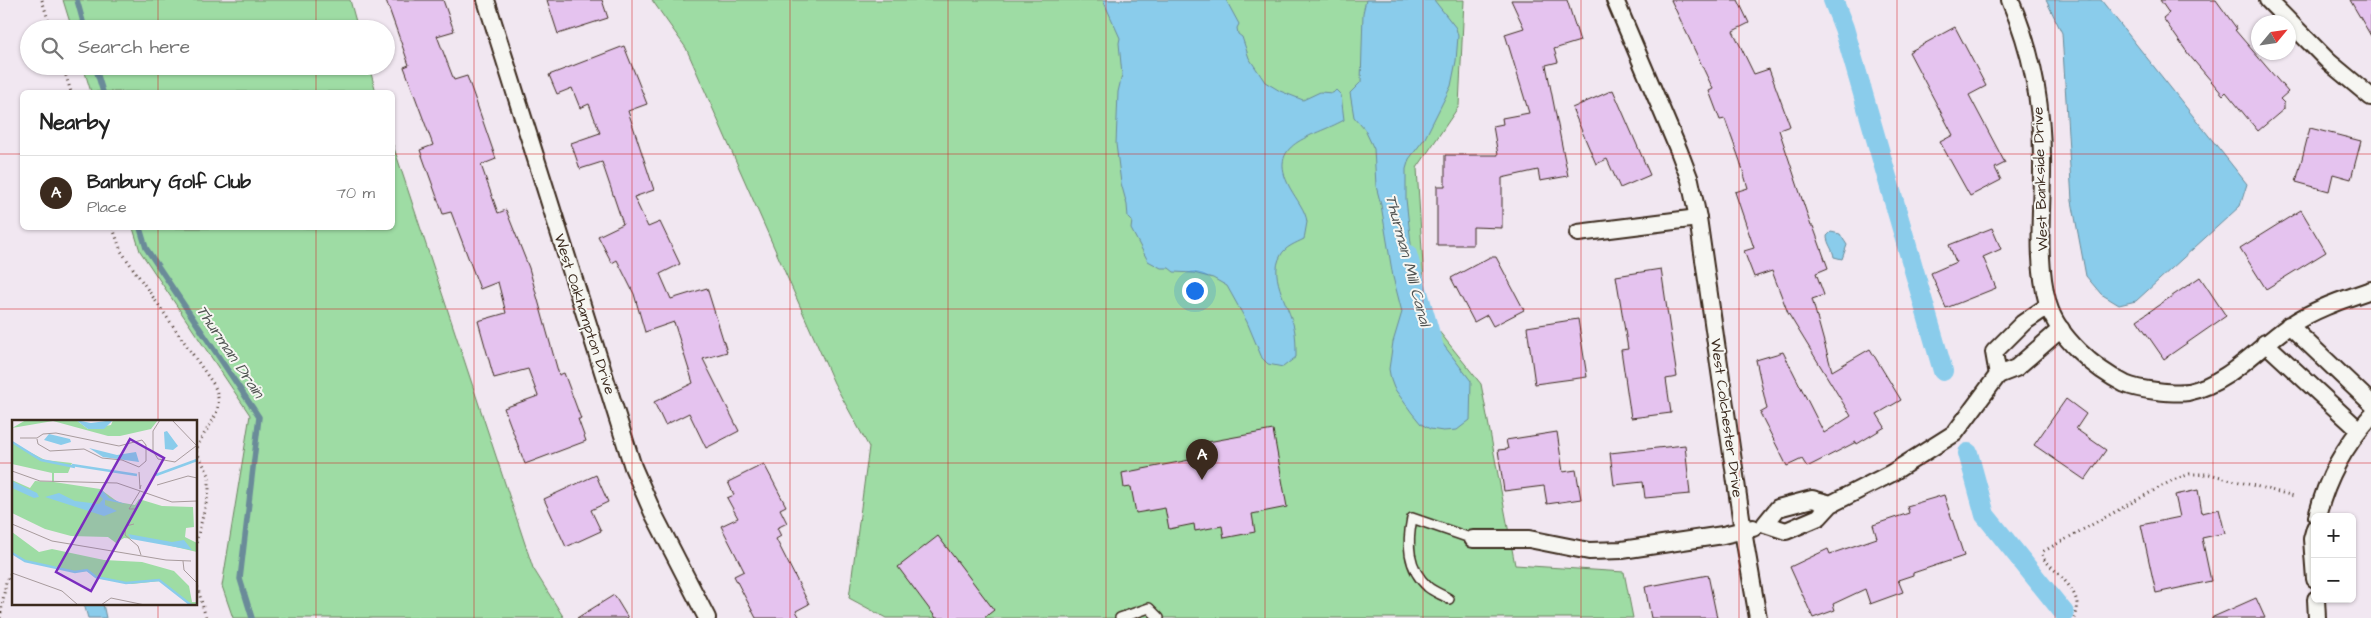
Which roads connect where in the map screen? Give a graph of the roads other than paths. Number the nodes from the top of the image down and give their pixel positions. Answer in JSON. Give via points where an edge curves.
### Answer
{"nodes":[{"id":1,"x":486,"y":0,"type":"edge"},
{"id":2,"x":1615,"y":0,"type":"edge"},
{"id":3,"x":2010,"y":0,"type":"edge"},
{"id":4,"x":2268,"y":0,"type":"edge"},
{"id":5,"x":2371,"y":97,"type":"edge"},
{"id":6,"x":1698,"y":218,"type":"junction"},
{"id":7,"x":1578,"y":233,"type":"dead end"},
{"id":8,"x":2371,"y":290,"type":"edge"},
{"id":9,"x":2048,"y":306,"type":"junction"},
{"id":10,"x":2289,"y":325,"type":"junction"},
{"id":11,"x":2061,"y":329,"type":"junction"},
{"id":12,"x":2266,"y":343,"type":"junction"},
{"id":13,"x":1998,"y":375,"type":"junction"},
{"id":14,"x":2371,"y":403,"type":"edge"},
{"id":15,"x":2371,"y":416,"type":"edge"},
{"id":16,"x":2359,"y":430,"type":"junction"},
{"id":17,"x":1830,"y":504,"type":"junction"},
{"id":18,"x":2319,"y":513,"type":"edge"},
{"id":19,"x":1765,"y":524,"type":"junction"},
{"id":20,"x":1743,"y":532,"type":"junction"},
{"id":21,"x":1473,"y":539,"type":"joint"},
{"id":22,"x":1449,"y":599,"type":"dead end"},
{"id":23,"x":2316,"y":603,"type":"edge"},
{"id":24,"x":707,"y":618,"type":"edge"},
{"id":25,"x":1120,"y":618,"type":"edge"},
{"id":26,"x":1159,"y":618,"type":"edge"},
{"id":27,"x":1758,"y":618,"type":"edge"},
{"id":28,"x":2317,"y":618,"type":"edge"}],
"edges":[{"from":1,"to":24,"type":"street","name":"West Oakhampton Drive","via":[[634,467],[653,513]]},
{"from":2,"to":6,"type":"street","name":"West Colchester Drive","via":[[1679,151],[1690,180]]},
{"from":3,"to":9,"type":"street","name":"West Bankside Drive","via":[[2029,54],[2036,90],[2042,156],[2043,279]]},
{"from":4,"to":5,"type":"street","via":[[2329,62]]},
{"from":6,"to":7,"type":"street"},
{"from":6,"to":20,"type":"street","name":"West Colchester Drive"},
{"from":8,"to":10,"type":"street","name":"West Bankside Drive","via":[[2318,308]]},
{"from":9,"to":11,"type":"street","name":"West Bankside Drive"},
{"from":9,"to":13,"type":"street","via":[[2023,323],[1994,352]]},
{"from":10,"to":12,"type":"street","name":"West Bankside Drive"},
{"from":10,"to":14,"type":"street"},
{"from":11,"to":12,"type":"street","name":"West Bankside Drive","via":[[2090,361],[2126,385],[2160,391],[2188,392],[2212,382]]},
{"from":11,"to":13,"type":"street","via":[[2016,368]]},
{"from":12,"to":16,"type":"street"},
{"from":13,"to":17,"type":"street","via":[[1955,433],[1890,474]]},
{"from":15,"to":16,"type":"street"},
{"from":16,"to":18,"type":"street","via":[[2329,477]]},
{"from":17,"to":19,"type":"street","via":[[1812,499],[1778,508]]},
{"from":17,"to":19,"type":"street","via":[[1819,517],[1786,531]]},
{"from":19,"to":20,"type":"street"},
{"from":20,"to":21,"type":"street","via":[[1622,550],[1590,551],[1529,540]]},
{"from":20,"to":27,"type":"street","name":"West Colchester Drive"},
{"from":21,"to":22,"type":"lane","via":[[1412,518],[1408,542],[1415,569],[1428,588]]},
{"from":23,"to":28,"type":"street"},
{"from":25,"to":26,"type":"lane","via":[[1149,608]]}]}
